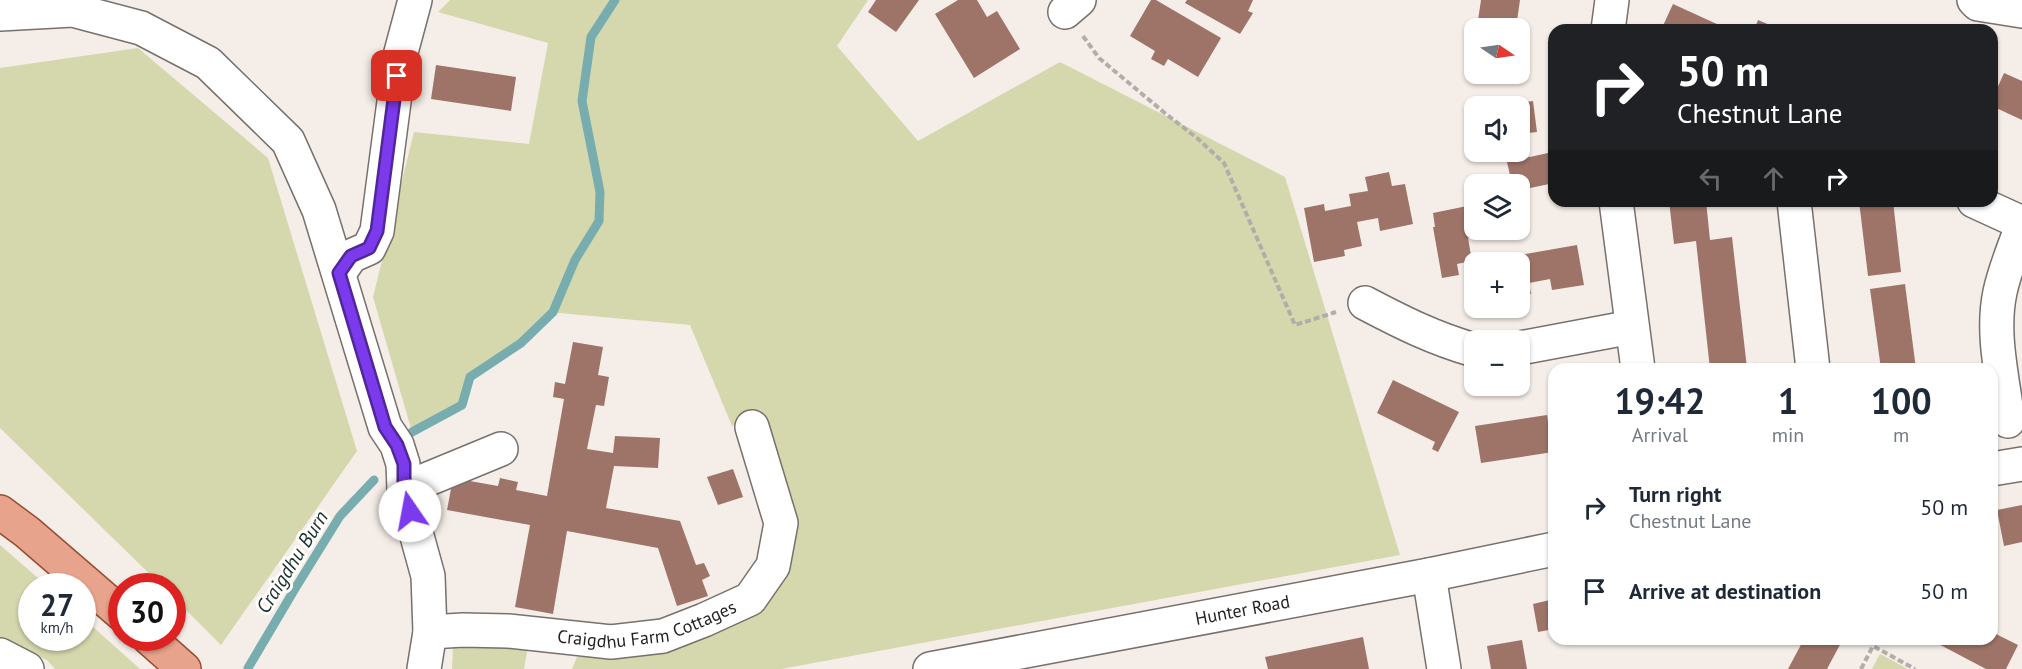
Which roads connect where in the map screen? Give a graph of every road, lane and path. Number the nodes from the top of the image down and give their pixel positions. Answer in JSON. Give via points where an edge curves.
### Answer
{"nodes":[{"id":1,"x":415,"y":0,"type":"edge"},
{"id":2,"x":1612,"y":0,"type":"edge"},
{"id":3,"x":1974,"y":0,"type":"edge"},
{"id":4,"x":1072,"y":6,"type":"edge"},
{"id":5,"x":2022,"y":11,"type":"edge"},
{"id":6,"x":0,"y":14,"type":"edge"},
{"id":7,"x":1609,"y":24,"type":"edge"},
{"id":8,"x":1617,"y":207,"type":"edge"},
{"id":9,"x":1795,"y":207,"type":"edge"},
{"id":10,"x":1986,"y":207,"type":"edge"},
{"id":11,"x":2022,"y":225,"type":"edge"},
{"id":12,"x":339,"y":273,"type":"junction"},
{"id":13,"x":1365,"y":303,"type":"joint"},
{"id":14,"x":1632,"y":327,"type":"junction"},
{"id":15,"x":1530,"y":346,"type":"edge"},
{"id":16,"x":1464,"y":347,"type":"edge"},
{"id":17,"x":1637,"y":363,"type":"edge"},
{"id":18,"x":1812,"y":363,"type":"edge"},
{"id":19,"x":2008,"y":421,"type":"dead end"},
{"id":20,"x":752,"y":427,"type":"dead end"},
{"id":21,"x":501,"y":448,"type":"dead end"},
{"id":22,"x":2022,"y":464,"type":"edge"},
{"id":23,"x":1998,"y":468,"type":"edge"},
{"id":24,"x":404,"y":489,"type":"junction"},
{"id":25,"x":0,"y":512,"type":"edge"},
{"id":26,"x":1548,"y":550,"type":"edge"},
{"id":27,"x":1429,"y":575,"type":"junction"},
{"id":28,"x":108,"y":602,"type":"edge"},
{"id":29,"x":430,"y":632,"type":"junction"},
{"id":30,"x":1873,"y":646,"type":"joint"},
{"id":31,"x":164,"y":651,"type":"edge"},
{"id":32,"x":0,"y":655,"type":"edge"},
{"id":33,"x":27,"y":669,"type":"edge"},
{"id":34,"x":184,"y":669,"type":"edge"},
{"id":35,"x":424,"y":669,"type":"edge"},
{"id":36,"x":930,"y":669,"type":"edge"},
{"id":37,"x":1444,"y":669,"type":"edge"},
{"id":38,"x":1861,"y":669,"type":"edge"},
{"id":39,"x":1915,"y":669,"type":"edge"}],
"edges":[{"from":1,"to":12,"type":"street","via":[[400,56],[377,231],[369,248],[351,256]]},
{"from":2,"to":7,"type":"street"},
{"from":3,"to":5,"type":"street","via":[[1978,4]]},
{"from":4,"to":13,"type":"path","via":[[1100,58],[1224,164],[1295,325]]},
{"from":6,"to":12,"type":"street","via":[[73,10],[141,28],[208,63],[288,141],[319,210]]},
{"from":8,"to":14,"type":"street"},
{"from":9,"to":18,"type":"street"},
{"from":10,"to":11,"type":"street"},
{"from":11,"to":19,"type":"street","via":[[2000,294],[1997,325]]},
{"from":12,"to":24,"type":"street","via":[[385,427],[404,464]]},
{"from":13,"to":16,"type":"street","via":[[1415,330]]},
{"from":14,"to":15,"type":"street"},
{"from":14,"to":17,"type":"street"},
{"from":20,"to":29,"type":"street","name":"Craigdhu Farm Cottages","via":[[781,524],[773,566],[750,599],[663,636],[611,642],[508,631]]},
{"from":21,"to":24,"type":"street"},
{"from":22,"to":23,"type":"street"},
{"from":24,"to":29,"type":"street","via":[[428,576]]},
{"from":25,"to":28,"type":"main road"},
{"from":26,"to":27,"type":"street","name":"Hunter Road"},
{"from":27,"to":36,"type":"street","name":"Hunter Road"},
{"from":27,"to":37,"type":"street"},
{"from":29,"to":35,"type":"street"},
{"from":30,"to":38,"type":"path"},
{"from":30,"to":39,"type":"path"},
{"from":31,"to":34,"type":"main road"},
{"from":32,"to":33,"type":"street"}]}
